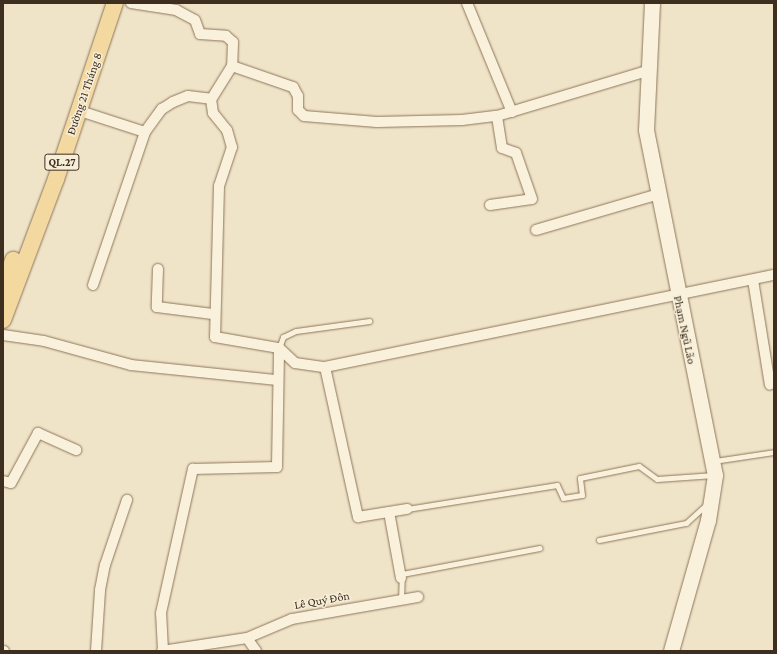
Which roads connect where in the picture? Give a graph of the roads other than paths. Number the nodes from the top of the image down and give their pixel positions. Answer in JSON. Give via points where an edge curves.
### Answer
{"nodes":[{"id":1,"x":106,"y":3,"type":"edge"},
{"id":2,"x":115,"y":3,"type":"edge"},
{"id":3,"x":131,"y":3,"type":"edge"},
{"id":4,"x":467,"y":3,"type":"edge"},
{"id":5,"x":652,"y":3,"type":"edge"},
{"id":6,"x":232,"y":66,"type":"junction"},
{"id":7,"x":647,"y":71,"type":"junction"},
{"id":8,"x":211,"y":99,"type":"junction"},
{"id":9,"x":80,"y":111,"type":"junction"},
{"id":10,"x":512,"y":112,"type":"junction"},
{"id":11,"x":497,"y":116,"type":"junction"},
{"id":12,"x":145,"y":132,"type":"junction"},
{"id":13,"x":658,"y":194,"type":"junction"},
{"id":14,"x":490,"y":205,"type":"dead end"},
{"id":15,"x":536,"y":230,"type":"dead end"},
{"id":16,"x":158,"y":268,"type":"dead end"},
{"id":17,"x":774,"y":275,"type":"edge"},
{"id":18,"x":753,"y":280,"type":"junction"},
{"id":19,"x":93,"y":285,"type":"dead end"},
{"id":20,"x":3,"y":288,"type":"edge"},
{"id":21,"x":678,"y":296,"type":"junction"},
{"id":22,"x":214,"y":314,"type":"junction"},
{"id":23,"x":3,"y":320,"type":"edge"},
{"id":24,"x":369,"y":321,"type":"dead end"},
{"id":25,"x":3,"y":335,"type":"edge"},
{"id":26,"x":279,"y":348,"type":"junction"},
{"id":27,"x":325,"y":367,"type":"junction"},
{"id":28,"x":277,"y":380,"type":"junction"},
{"id":29,"x":770,"y":385,"type":"dead end"},
{"id":30,"x":76,"y":450,"type":"dead end"},
{"id":31,"x":774,"y":452,"type":"edge"},
{"id":32,"x":714,"y":468,"type":"junction"},
{"id":33,"x":3,"y":481,"type":"edge"},
{"id":34,"x":712,"y":498,"type":"junction"},
{"id":35,"x":127,"y":500,"type":"dead end"},
{"id":36,"x":407,"y":509,"type":"joint"},
{"id":37,"x":390,"y":512,"type":"junction"},
{"id":38,"x":599,"y":540,"type":"dead end"},
{"id":39,"x":540,"y":548,"type":"dead end"},
{"id":40,"x":400,"y":578,"type":"junction"},
{"id":41,"x":418,"y":597,"type":"dead end"},
{"id":42,"x":401,"y":600,"type":"junction"},
{"id":43,"x":247,"y":638,"type":"junction"},
{"id":44,"x":163,"y":650,"type":"edge"},
{"id":45,"x":96,"y":651,"type":"edge"},
{"id":46,"x":256,"y":651,"type":"edge"},
{"id":47,"x":671,"y":651,"type":"edge"}],
"edges":[{"from":1,"to":20,"type":"main road","name":"Đường 21 Tháng 8","number":"QL.27","via":[[87,64]]},
{"from":2,"to":9,"type":"main road","name":"Đường 21 Tháng 8","number":"QL.27"},
{"from":3,"to":6,"type":"street","via":[[176,10],[196,20],[200,34],[231,39],[234,49]]},
{"from":4,"to":10,"type":"street"},
{"from":5,"to":7,"type":"street","name":"Phạm Ngũ Lão"},
{"from":6,"to":8,"type":"street"},
{"from":6,"to":11,"type":"street","via":[[293,87],[298,96],[298,110],[304,116],[378,122],[462,120]]},
{"from":7,"to":10,"type":"street"},
{"from":7,"to":13,"type":"street","name":"Phạm Ngũ Lão","via":[[645,123]]},
{"from":8,"to":12,"type":"street","via":[[188,96],[173,102],[162,109]]},
{"from":8,"to":22,"type":"street","via":[[213,113],[226,130],[232,147],[219,186]]},
{"from":9,"to":12,"type":"street"},
{"from":9,"to":23,"type":"main road","name":"Đường 21 Tháng 8","number":"QL.27"},
{"from":10,"to":11,"type":"street"},
{"from":11,"to":14,"type":"street","via":[[502,148],[516,153],[532,199]]},
{"from":12,"to":19,"type":"street"},
{"from":13,"to":15,"type":"street"},
{"from":13,"to":21,"type":"street","name":"Phạm Ngũ Lão"},
{"from":16,"to":22,"type":"street","via":[[157,308]]},
{"from":17,"to":18,"type":"street"},
{"from":18,"to":21,"type":"street"},
{"from":18,"to":29,"type":"street"},
{"from":21,"to":27,"type":"street"},
{"from":21,"to":32,"type":"street","name":"Phạm Ngũ Lão"},
{"from":22,"to":26,"type":"street","via":[[215,337]]},
{"from":24,"to":26,"type":"lane","via":[[296,330],[283,337]]},
{"from":25,"to":28,"type":"street","via":[[44,341],[131,365]]},
{"from":26,"to":27,"type":"street","via":[[295,363]]},
{"from":26,"to":28,"type":"street"},
{"from":27,"to":37,"type":"street","via":[[358,517]]},
{"from":28,"to":44,"type":"street","via":[[277,467],[194,469],[161,613]]},
{"from":30,"to":33,"type":"street","via":[[38,433],[11,483]]},
{"from":31,"to":32,"type":"lane"},
{"from":32,"to":34,"type":"street","name":"Phạm Ngũ Lão"},
{"from":32,"to":36,"type":"lane","via":[[657,480],[639,466],[580,478],[582,495],[563,498],[557,485]]},
{"from":34,"to":38,"type":"lane","via":[[686,523]]},
{"from":34,"to":47,"type":"street","name":"Phạm Ngũ Lão"},
{"from":35,"to":45,"type":"street","via":[[105,565],[100,590]]},
{"from":36,"to":37,"type":"street"},
{"from":37,"to":40,"type":"street"},
{"from":39,"to":40,"type":"lane","via":[[499,558],[410,573]]},
{"from":40,"to":42,"type":"lane"},
{"from":41,"to":42,"type":"street","name":"Lê Quý Đôn"},
{"from":42,"to":43,"type":"street","name":"Lê Quý Đôn","via":[[292,619]]},
{"from":43,"to":44,"type":"street","name":"Lê Quý Đôn"},
{"from":43,"to":46,"type":"street"}]}
